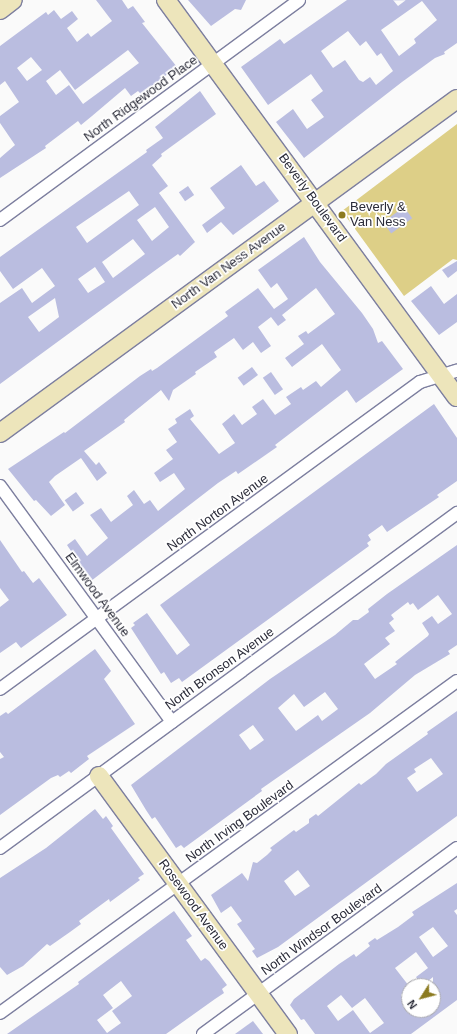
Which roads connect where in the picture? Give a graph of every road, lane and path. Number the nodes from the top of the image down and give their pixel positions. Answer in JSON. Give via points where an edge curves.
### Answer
{"nodes":[{"id":1,"x":14,"y":0,"type":"edge"},
{"id":2,"x":166,"y":0,"type":"edge"},
{"id":3,"x":299,"y":0,"type":"edge"},
{"id":4,"x":0,"y":10,"type":"edge"},
{"id":5,"x":213,"y":64,"type":"junction"},
{"id":6,"x":457,"y":99,"type":"edge"},
{"id":7,"x":315,"y":203,"type":"junction"},
{"id":8,"x":0,"y":220,"type":"edge"},
{"id":9,"x":449,"y":373,"type":"edge"},
{"id":10,"x":457,"y":397,"type":"edge"},
{"id":11,"x":0,"y":433,"type":"edge"},
{"id":12,"x":0,"y":486,"type":"edge"},
{"id":13,"x":457,"y":513,"type":"edge"},
{"id":14,"x":97,"y":619,"type":"junction"},
{"id":15,"x":457,"y":682,"type":"edge"},
{"id":16,"x":0,"y":689,"type":"edge"},
{"id":17,"x":172,"y":722,"type":"junction"},
{"id":18,"x":99,"y":776,"type":"junction"},
{"id":19,"x":0,"y":848,"type":"edge"},
{"id":20,"x":457,"y":848,"type":"edge"},
{"id":21,"x":178,"y":884,"type":"junction"},
{"id":22,"x":258,"y":993,"type":"junction"},
{"id":23,"x":0,"y":1013,"type":"edge"},
{"id":24,"x":203,"y":1034,"type":"edge"},
{"id":25,"x":288,"y":1034,"type":"edge"}],
"edges":[{"from":1,"to":4,"type":"street"},
{"from":2,"to":5,"type":"street","name":"Beverly Boulevard"},
{"from":3,"to":5,"type":"street","name":"North Ridgewood Place"},
{"from":5,"to":7,"type":"street","name":"Beverly Boulevard"},
{"from":5,"to":8,"type":"street","name":"North Ridgewood Place"},
{"from":6,"to":7,"type":"street","name":"North Van Ness Avenue"},
{"from":7,"to":9,"type":"street","name":"Beverly Boulevard"},
{"from":7,"to":11,"type":"street","name":"North Van Ness Avenue"},
{"from":9,"to":10,"type":"street","name":"Beverly Boulevard"},
{"from":9,"to":14,"type":"street","name":"North Norton Avenue","via":[[420,382]]},
{"from":12,"to":14,"type":"street","name":"Elmwood Avenue"},
{"from":13,"to":17,"type":"street","name":"North Bronson Avenue"},
{"from":14,"to":16,"type":"street","name":"North Norton Avenue"},
{"from":14,"to":17,"type":"street","name":"Elmwood Avenue"},
{"from":15,"to":21,"type":"street","name":"North Irving Boulevard"},
{"from":17,"to":18,"type":"street","name":"North Bronson Avenue"},
{"from":18,"to":19,"type":"street","name":"North Bronson Avenue"},
{"from":18,"to":21,"type":"street","name":"Rosewood Avenue"},
{"from":20,"to":22,"type":"street","name":"North Windsor Boulevard"},
{"from":21,"to":22,"type":"street","name":"Rosewood Avenue"},
{"from":21,"to":23,"type":"street","name":"North Irving Boulevard"},
{"from":22,"to":24,"type":"street","name":"North Windsor Boulevard"},
{"from":22,"to":25,"type":"street","name":"Rosewood Avenue"}]}
